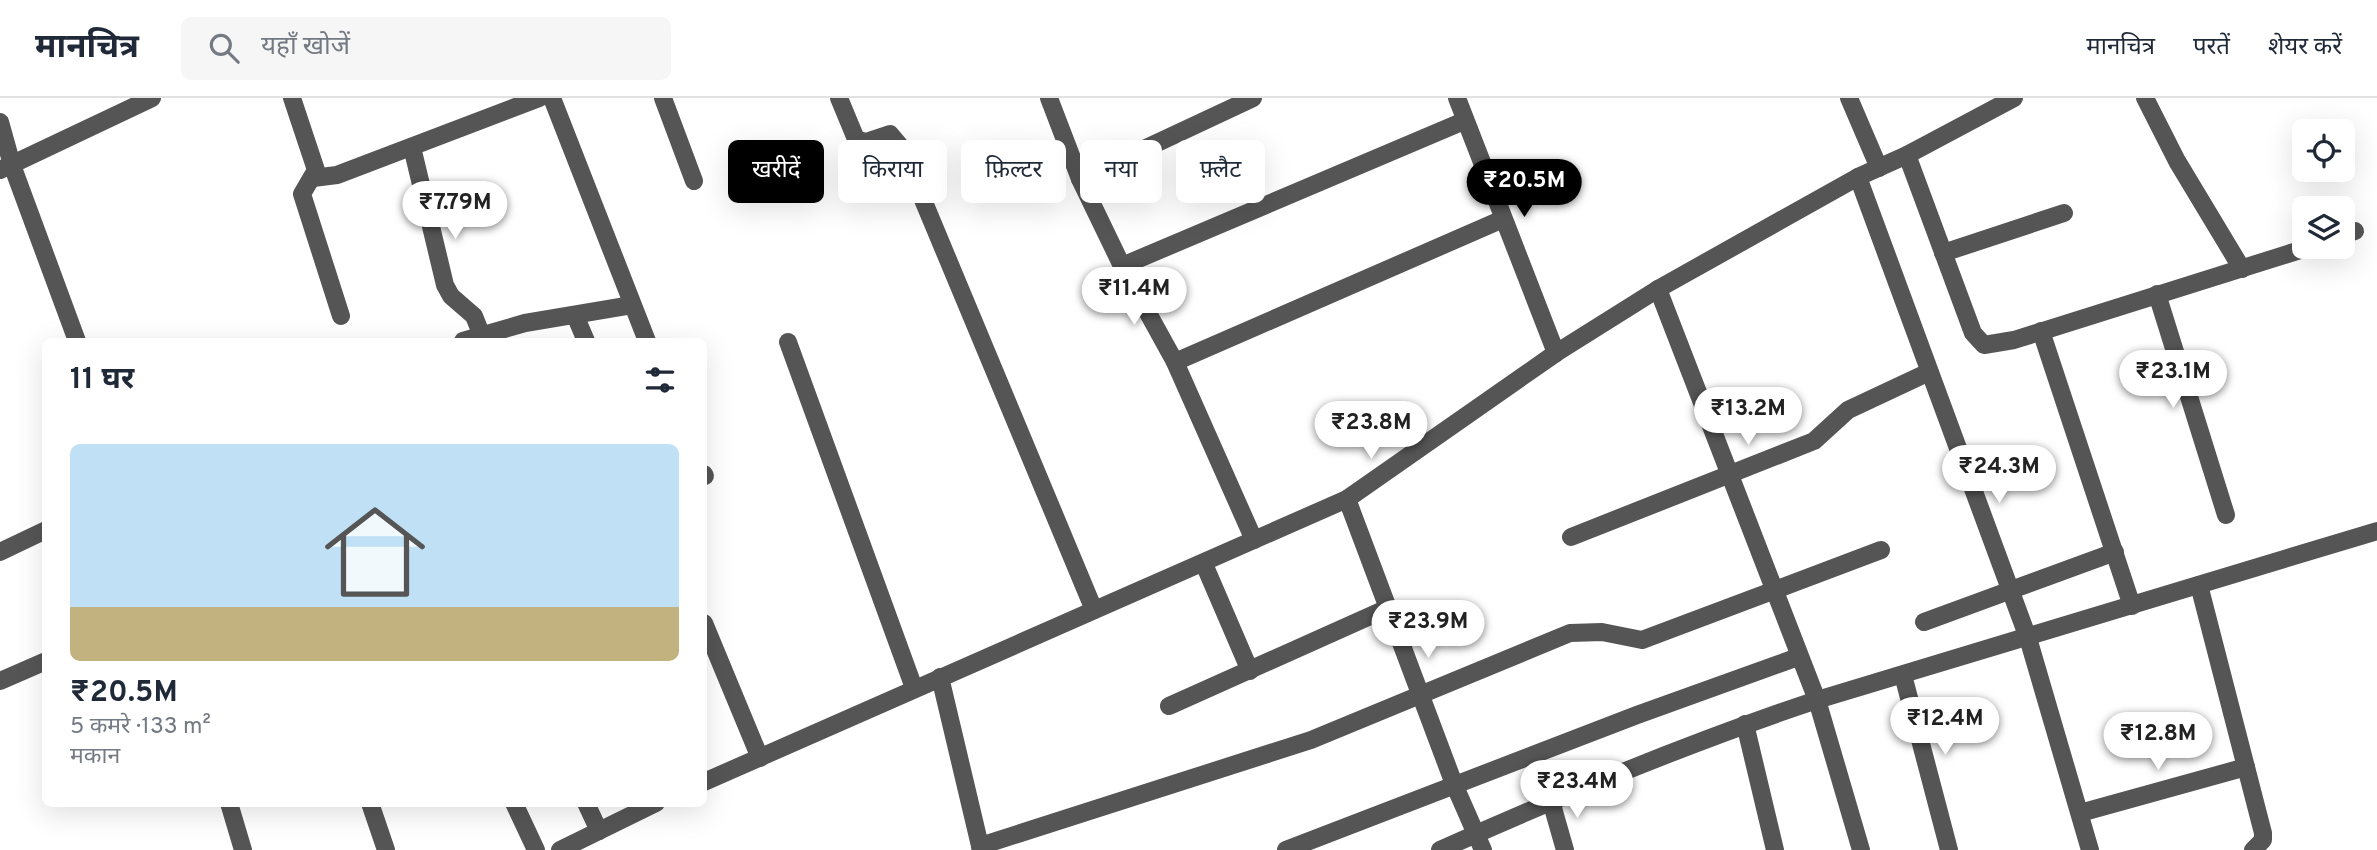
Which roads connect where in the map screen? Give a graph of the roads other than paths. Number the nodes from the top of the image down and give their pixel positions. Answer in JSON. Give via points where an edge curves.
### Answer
{"nodes":[{"id":1,"x":152,"y":98,"type":"edge"},
{"id":2,"x":292,"y":98,"type":"edge"},
{"id":3,"x":539,"y":98,"type":"edge"},
{"id":4,"x":552,"y":98,"type":"edge"},
{"id":5,"x":663,"y":98,"type":"edge"},
{"id":6,"x":839,"y":98,"type":"edge"},
{"id":7,"x":1049,"y":98,"type":"edge"},
{"id":8,"x":1253,"y":98,"type":"edge"},
{"id":9,"x":1457,"y":98,"type":"edge"},
{"id":10,"x":1849,"y":98,"type":"edge"},
{"id":11,"x":2014,"y":98,"type":"edge"},
{"id":12,"x":2145,"y":98,"type":"edge"},
{"id":13,"x":1464,"y":121,"type":"junction"},
{"id":14,"x":0,"y":122,"type":"edge"},
{"id":15,"x":1162,"y":141,"type":"edge"},
{"id":16,"x":412,"y":146,"type":"junction"},
{"id":17,"x":1907,"y":155,"type":"junction"},
{"id":18,"x":6,"y":167,"type":"edge"},
{"id":19,"x":1879,"y":168,"type":"junction"},
{"id":20,"x":1858,"y":177,"type":"junction"},
{"id":21,"x":313,"y":178,"type":"junction"},
{"id":22,"x":1080,"y":179,"type":"edge"},
{"id":23,"x":694,"y":181,"type":"dead end"},
{"id":24,"x":1092,"y":203,"type":"edge"},
{"id":25,"x":2064,"y":213,"type":"dead end"},
{"id":26,"x":1503,"y":219,"type":"junction"},
{"id":27,"x":1943,"y":253,"type":"junction"},
{"id":28,"x":2292,"y":253,"type":"edge"},
{"id":29,"x":1122,"y":266,"type":"junction"},
{"id":30,"x":2242,"y":269,"type":"junction"},
{"id":31,"x":1658,"y":289,"type":"junction"},
{"id":32,"x":2157,"y":294,"type":"junction"},
{"id":33,"x":632,"y":305,"type":"junction"},
{"id":34,"x":575,"y":314,"type":"junction"},
{"id":35,"x":341,"y":316,"type":"dead end"},
{"id":36,"x":2041,"y":331,"type":"junction"},
{"id":37,"x":482,"y":336,"type":"junction"},
{"id":38,"x":76,"y":338,"type":"edge"},
{"id":39,"x":474,"y":338,"type":"edge"},
{"id":40,"x":585,"y":338,"type":"edge"},
{"id":41,"x":646,"y":338,"type":"edge"},
{"id":42,"x":788,"y":342,"type":"dead end"},
{"id":43,"x":1556,"y":353,"type":"junction"},
{"id":44,"x":1175,"y":362,"type":"junction"},
{"id":45,"x":1929,"y":372,"type":"junction"},
{"id":46,"x":1731,"y":475,"type":"junction"},
{"id":47,"x":1347,"y":499,"type":"junction"},
{"id":48,"x":2226,"y":515,"type":"dead end"},
{"id":49,"x":2377,"y":531,"type":"edge"},
{"id":50,"x":42,"y":532,"type":"edge"},
{"id":51,"x":1571,"y":537,"type":"dead end"},
{"id":52,"x":1254,"y":541,"type":"junction"},
{"id":53,"x":1881,"y":550,"type":"dead end"},
{"id":54,"x":0,"y":552,"type":"edge"},
{"id":55,"x":2115,"y":552,"type":"junction"},
{"id":56,"x":1204,"y":564,"type":"junction"},
{"id":57,"x":2199,"y":585,"type":"junction"},
{"id":58,"x":1772,"y":590,"type":"junction"},
{"id":59,"x":2011,"y":591,"type":"junction"},
{"id":60,"x":2132,"y":606,"type":"junction"},
{"id":61,"x":1388,"y":608,"type":"junction"},
{"id":62,"x":1094,"y":610,"type":"junction"},
{"id":63,"x":1924,"y":622,"type":"dead end"},
{"id":64,"x":707,"y":630,"type":"edge"},
{"id":65,"x":2028,"y":638,"type":"junction"},
{"id":66,"x":1798,"y":657,"type":"junction"},
{"id":67,"x":42,"y":663,"type":"edge"},
{"id":68,"x":1250,"y":671,"type":"junction"},
{"id":69,"x":1903,"y":675,"type":"junction"},
{"id":70,"x":940,"y":677,"type":"junction"},
{"id":71,"x":0,"y":681,"type":"edge"},
{"id":72,"x":914,"y":688,"type":"junction"},
{"id":73,"x":1422,"y":696,"type":"junction"},
{"id":74,"x":1817,"y":700,"type":"junction"},
{"id":75,"x":1169,"y":706,"type":"dead end"},
{"id":76,"x":1745,"y":724,"type":"junction"},
{"id":77,"x":760,"y":758,"type":"junction"},
{"id":78,"x":2246,"y":767,"type":"junction"},
{"id":79,"x":707,"y":781,"type":"edge"},
{"id":80,"x":1454,"y":784,"type":"junction"},
{"id":81,"x":1551,"y":801,"type":"junction"},
{"id":82,"x":230,"y":807,"type":"edge"},
{"id":83,"x":371,"y":807,"type":"edge"},
{"id":84,"x":516,"y":807,"type":"edge"},
{"id":85,"x":588,"y":807,"type":"edge"},
{"id":86,"x":648,"y":807,"type":"edge"},
{"id":87,"x":2080,"y":813,"type":"junction"},
{"id":88,"x":598,"y":831,"type":"junction"},
{"id":89,"x":1480,"y":842,"type":"edge"},
{"id":90,"x":569,"y":848,"type":"edge"},
{"id":91,"x":981,"y":848,"type":"edge"},
{"id":92,"x":243,"y":850,"type":"edge"},
{"id":93,"x":386,"y":850,"type":"edge"},
{"id":94,"x":536,"y":850,"type":"edge"},
{"id":95,"x":1286,"y":850,"type":"edge"},
{"id":96,"x":1440,"y":850,"type":"edge"},
{"id":97,"x":1565,"y":850,"type":"edge"},
{"id":98,"x":1775,"y":850,"type":"edge"},
{"id":99,"x":1861,"y":850,"type":"edge"},
{"id":100,"x":1949,"y":850,"type":"edge"},
{"id":101,"x":2090,"y":850,"type":"edge"},
{"id":102,"x":2253,"y":850,"type":"edge"}],
"edges":[{"from":1,"to":18,"type":"street"},
{"from":2,"to":21,"type":"street","via":[[316,170]]},
{"from":3,"to":16,"type":"street"},
{"from":4,"to":33,"type":"street"},
{"from":5,"to":23,"type":"street"},
{"from":6,"to":62,"type":"street","via":[[856,139],[862,143],[890,134],[901,148]]},
{"from":7,"to":22,"type":"street"},
{"from":8,"to":15,"type":"street"},
{"from":9,"to":13,"type":"street"},
{"from":10,"to":19,"type":"street"},
{"from":11,"to":17,"type":"street"},
{"from":12,"to":30,"type":"street"},
{"from":13,"to":26,"type":"street"},
{"from":13,"to":29,"type":"street"},
{"from":14,"to":18,"type":"street"},
{"from":16,"to":21,"type":"street","via":[[337,175]]},
{"from":16,"to":37,"type":"street","via":[[445,285],[474,316]]},
{"from":17,"to":19,"type":"street"},
{"from":17,"to":27,"type":"street"},
{"from":18,"to":38,"type":"street"},
{"from":19,"to":20,"type":"street"},
{"from":20,"to":31,"type":"street"},
{"from":20,"to":45,"type":"street"},
{"from":21,"to":35,"type":"street","via":[[302,194]]},
{"from":24,"to":29,"type":"street"},
{"from":25,"to":27,"type":"street"},
{"from":26,"to":43,"type":"street"},
{"from":26,"to":44,"type":"street"},
{"from":27,"to":36,"type":"street","via":[[1981,343]]},
{"from":28,"to":30,"type":"street"},
{"from":29,"to":44,"type":"street"},
{"from":30,"to":32,"type":"street"},
{"from":31,"to":43,"type":"street"},
{"from":31,"to":46,"type":"street"},
{"from":32,"to":36,"type":"street"},
{"from":32,"to":48,"type":"street"},
{"from":33,"to":34,"type":"street"},
{"from":33,"to":41,"type":"street"},
{"from":34,"to":37,"type":"street"},
{"from":34,"to":40,"type":"street"},
{"from":36,"to":55,"type":"street"},
{"from":37,"to":39,"type":"street"},
{"from":42,"to":72,"type":"street"},
{"from":43,"to":47,"type":"street"},
{"from":44,"to":52,"type":"street"},
{"from":45,"to":46,"type":"street","via":[[1849,410],[1814,441]]},
{"from":45,"to":59,"type":"street"},
{"from":46,"to":51,"type":"street"},
{"from":46,"to":58,"type":"street"},
{"from":47,"to":52,"type":"street"},
{"from":47,"to":61,"type":"street"},
{"from":49,"to":57,"type":"street"},
{"from":50,"to":54,"type":"street"},
{"from":52,"to":56,"type":"street"},
{"from":53,"to":58,"type":"street"},
{"from":55,"to":59,"type":"street"},
{"from":55,"to":60,"type":"street"},
{"from":56,"to":62,"type":"street"},
{"from":56,"to":68,"type":"street"},
{"from":57,"to":60,"type":"street"},
{"from":57,"to":78,"type":"street"},
{"from":58,"to":66,"type":"street"},
{"from":58,"to":73,"type":"street","via":[[1642,640],[1602,632],[1570,633]]},
{"from":59,"to":63,"type":"street"},
{"from":59,"to":65,"type":"street"},
{"from":60,"to":65,"type":"street"},
{"from":61,"to":68,"type":"street"},
{"from":61,"to":73,"type":"street"},
{"from":62,"to":70,"type":"street"},
{"from":64,"to":77,"type":"street"},
{"from":65,"to":69,"type":"street"},
{"from":65,"to":87,"type":"street"},
{"from":66,"to":74,"type":"street"},
{"from":66,"to":80,"type":"street"},
{"from":67,"to":71,"type":"street"},
{"from":68,"to":75,"type":"street"},
{"from":69,"to":74,"type":"street"},
{"from":69,"to":100,"type":"street"},
{"from":70,"to":72,"type":"street"},
{"from":70,"to":91,"type":"street"},
{"from":72,"to":77,"type":"street"},
{"from":73,"to":80,"type":"street"},
{"from":73,"to":91,"type":"street","via":[[1311,740]]},
{"from":74,"to":76,"type":"street"},
{"from":74,"to":99,"type":"street"},
{"from":76,"to":81,"type":"street"},
{"from":76,"to":98,"type":"street"},
{"from":77,"to":79,"type":"street"},
{"from":78,"to":87,"type":"street"},
{"from":78,"to":102,"type":"street","via":[[2263,833],[2263,840]]},
{"from":80,"to":89,"type":"street"},
{"from":80,"to":95,"type":"street"},
{"from":81,"to":89,"type":"street"},
{"from":81,"to":97,"type":"street"},
{"from":82,"to":92,"type":"street"},
{"from":83,"to":93,"type":"street"},
{"from":84,"to":94,"type":"street"},
{"from":85,"to":88,"type":"street"},
{"from":86,"to":88,"type":"street"},
{"from":87,"to":101,"type":"street"},
{"from":88,"to":90,"type":"street"},
{"from":89,"to":96,"type":"street"}]}
